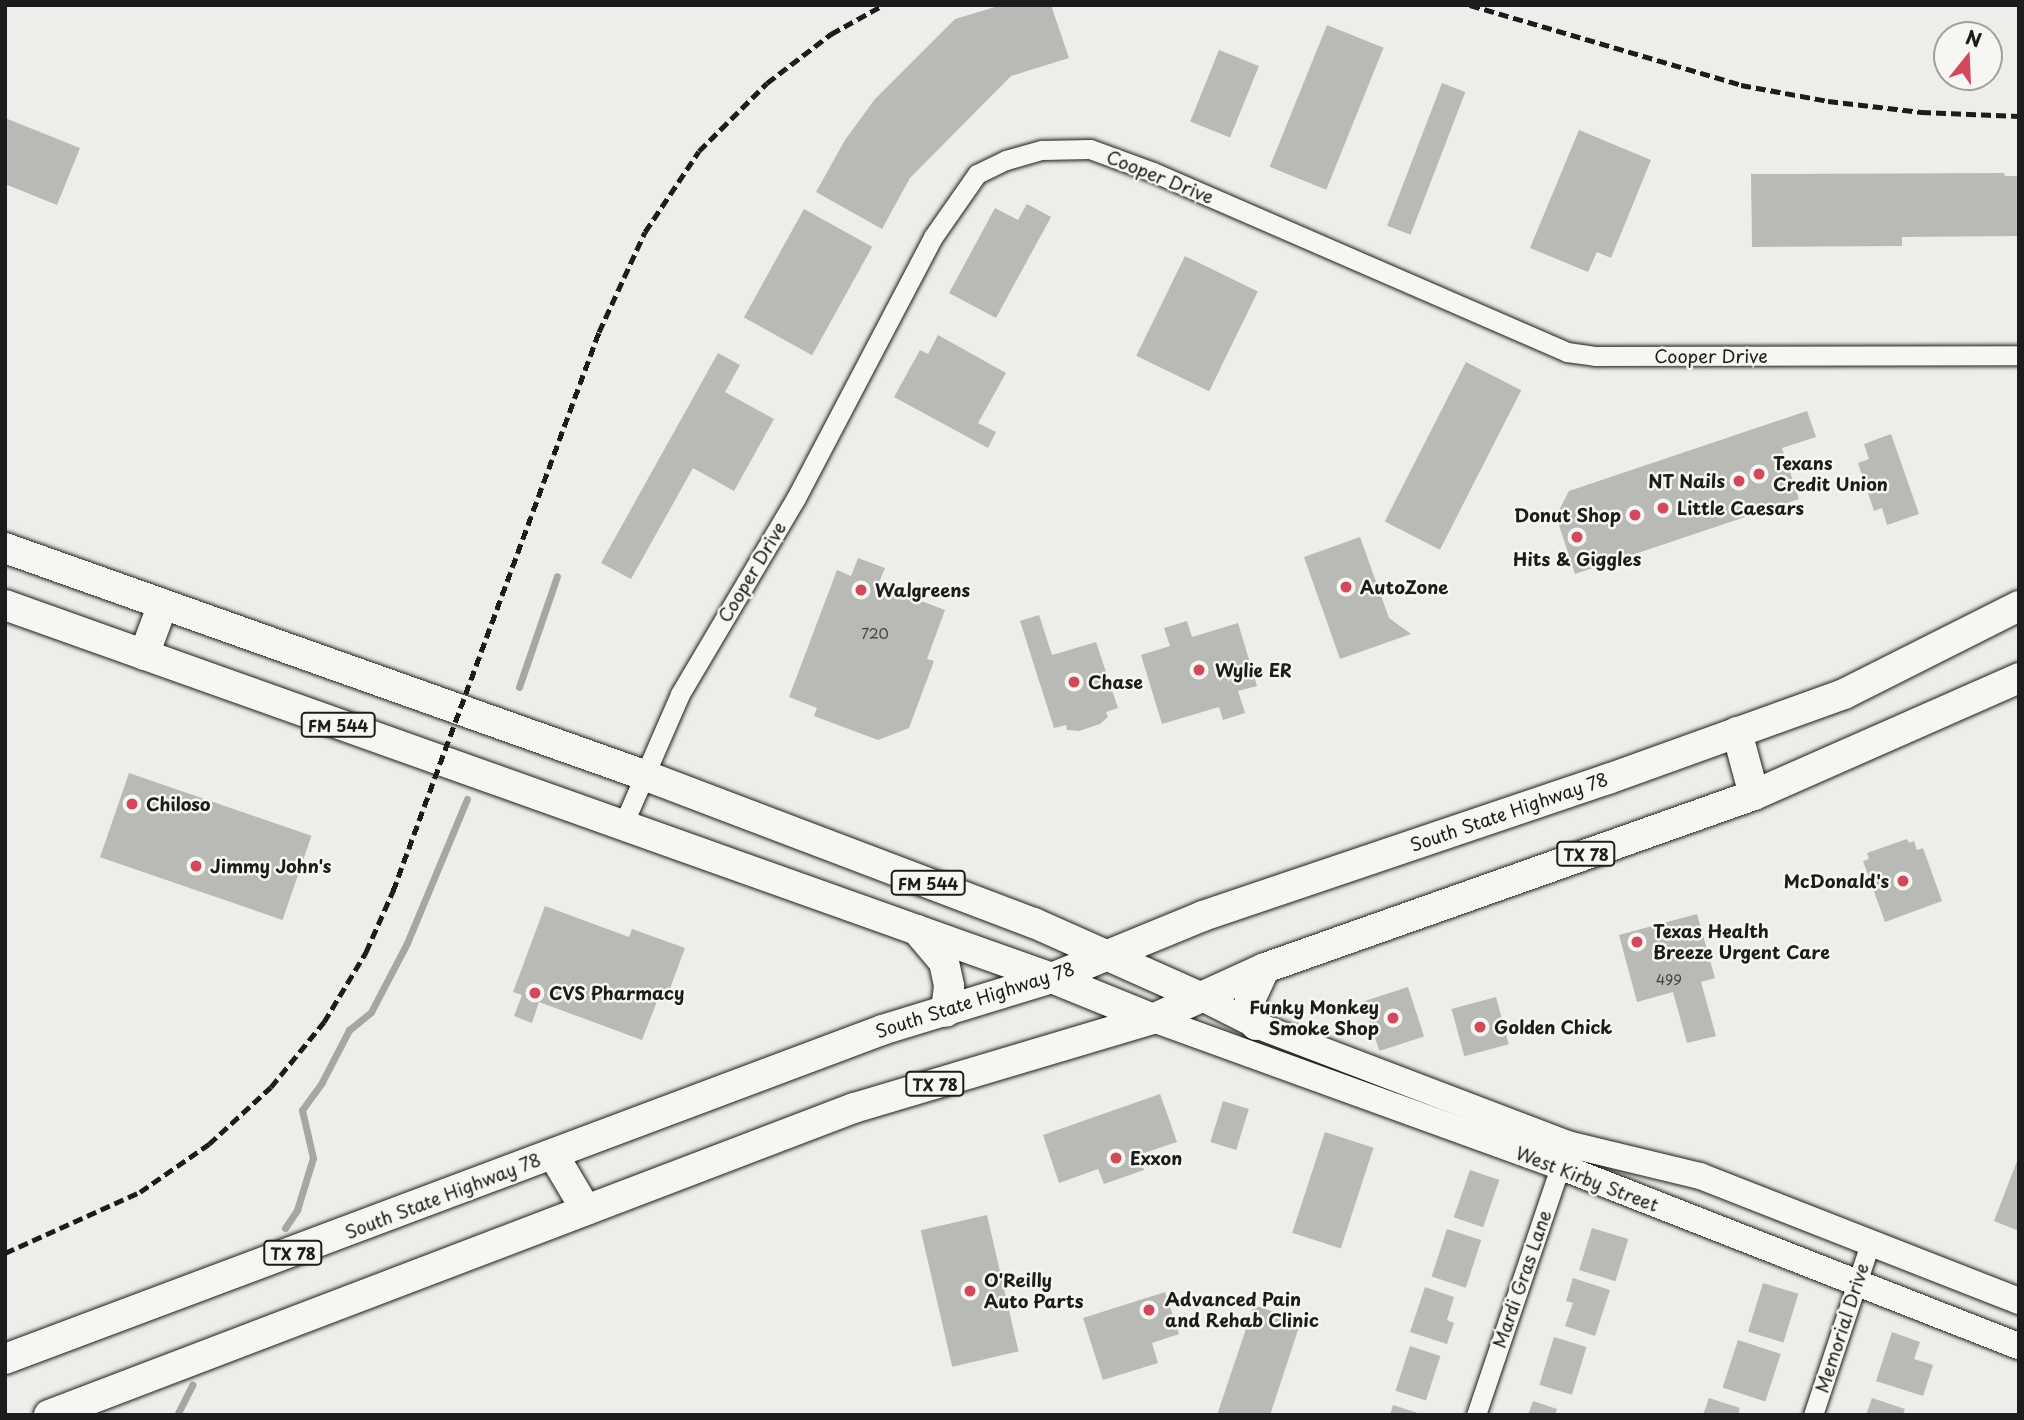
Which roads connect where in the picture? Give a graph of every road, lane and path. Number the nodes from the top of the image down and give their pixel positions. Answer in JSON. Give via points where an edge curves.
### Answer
{"nodes":[{"id":1,"x":2019,"y":355,"type":"edge"},
{"id":2,"x":5,"y":548,"type":"edge"},
{"id":3,"x":163,"y":604,"type":"junction"},
{"id":4,"x":5,"y":605,"type":"edge"},
{"id":5,"x":2019,"y":606,"type":"edge"},
{"id":6,"x":144,"y":655,"type":"junction"},
{"id":7,"x":2019,"y":678,"type":"edge"},
{"id":8,"x":1737,"y":732,"type":"junction"},
{"id":9,"x":643,"y":775,"type":"junction"},
{"id":10,"x":1754,"y":795,"type":"junction"},
{"id":11,"x":622,"y":827,"type":"junction"},
{"id":12,"x":917,"y":930,"type":"junction"},
{"id":13,"x":1107,"y":955,"type":"junction"},
{"id":14,"x":1265,"y":968,"type":"junction"},
{"id":15,"x":1052,"y":978,"type":"junction"},
{"id":16,"x":1200,"y":997,"type":"junction"},
{"id":17,"x":946,"y":1012,"type":"junction"},
{"id":18,"x":1153,"y":1018,"type":"junction"},
{"id":19,"x":1256,"y":1025,"type":"junction"},
{"id":20,"x":553,"y":1154,"type":"junction"},
{"id":21,"x":1563,"y":1155,"type":"junction"},
{"id":22,"x":586,"y":1210,"type":"junction"},
{"id":23,"x":1871,"y":1241,"type":"junction"},
{"id":24,"x":1857,"y":1283,"type":"junction"},
{"id":25,"x":2019,"y":1301,"type":"edge"},
{"id":26,"x":2019,"y":1346,"type":"edge"},
{"id":27,"x":5,"y":1360,"type":"edge"},
{"id":28,"x":49,"y":1415,"type":"edge"},
{"id":29,"x":1476,"y":1415,"type":"edge"},
{"id":30,"x":1813,"y":1415,"type":"edge"}],
"edges":[{"from":1,"to":9,"type":"street","name":"Cooper Drive","via":[[1595,356],[1567,352],[1153,172],[1090,149],[1042,150],[1006,160],[977,174],[933,237],[796,498],[680,694]]},
{"from":2,"to":3,"type":"main road","name":"FM 544","number":"FM 544"},
{"from":3,"to":6,"type":"main road"},
{"from":3,"to":9,"type":"main road","name":"FM 544","number":"FM 544"},
{"from":4,"to":6,"type":"main road","name":"FM 544","number":"FM 544"},
{"from":5,"to":8,"type":"main road","name":"South State Highway 78","number":"TX 78","via":[[1844,694]]},
{"from":6,"to":11,"type":"main road","name":"FM 544","number":"FM 544"},
{"from":7,"to":10,"type":"main road","number":"TX 78"},
{"from":8,"to":10,"type":"main road"},
{"from":8,"to":13,"type":"main road","name":"South State Highway 78","number":"TX 78","via":[[1203,916]]},
{"from":9,"to":11,"type":"street","name":"Cooper Drive"},
{"from":9,"to":13,"type":"main road","name":"FM 544","number":"FM 544"},
{"from":10,"to":14,"type":"main road","number":"TX 78"},
{"from":11,"to":12,"type":"main road","name":"FM 544","number":"FM 544"},
{"from":12,"to":15,"type":"main road","name":"FM 544","number":"FM 544"},
{"from":12,"to":17,"type":"main road","via":[[944,962],[949,986]]},
{"from":13,"to":15,"type":"main road","name":"South State Highway 78","number":"TX 78"},
{"from":13,"to":16,"type":"main road","name":"FM 544","number":"FM 544"},
{"from":14,"to":16,"type":"main road","number":"TX 78"},
{"from":14,"to":19,"type":"main road","via":[[1250,1000]]},
{"from":15,"to":17,"type":"main road","name":"South State Highway 78","number":"TX 78"},
{"from":15,"to":18,"type":"main road","name":"FM 544","number":"FM 544"},
{"from":16,"to":18,"type":"main road","number":"TX 78"},
{"from":16,"to":19,"type":"main road","name":"West Kirby Street"},
{"from":17,"to":20,"type":"main road","name":"South State Highway 78","number":"TX 78","via":[[882,1030]]},
{"from":18,"to":21,"type":"main road","name":"West Kirby Street"},
{"from":18,"to":22,"type":"main road","number":"TX 78","via":[[854,1108]]},
{"from":19,"to":21,"type":"main road","name":"West Kirby Street"},
{"from":20,"to":22,"type":"main road"},
{"from":20,"to":27,"type":"main road","name":"South State Highway 78","number":"TX 78"},
{"from":21,"to":23,"type":"main road","name":"West Kirby Street","via":[[1700,1176]]},
{"from":21,"to":24,"type":"main road","name":"West Kirby Street"},
{"from":21,"to":29,"type":"street","name":"Mardi Gras Lane"},
{"from":22,"to":28,"type":"main road","number":"TX 78"},
{"from":23,"to":24,"type":"street","name":"Memorial Drive"},
{"from":23,"to":25,"type":"main road","name":"West Kirby Street"},
{"from":24,"to":26,"type":"main road","name":"West Kirby Street"},
{"from":24,"to":30,"type":"street","name":"Memorial Drive"}]}
